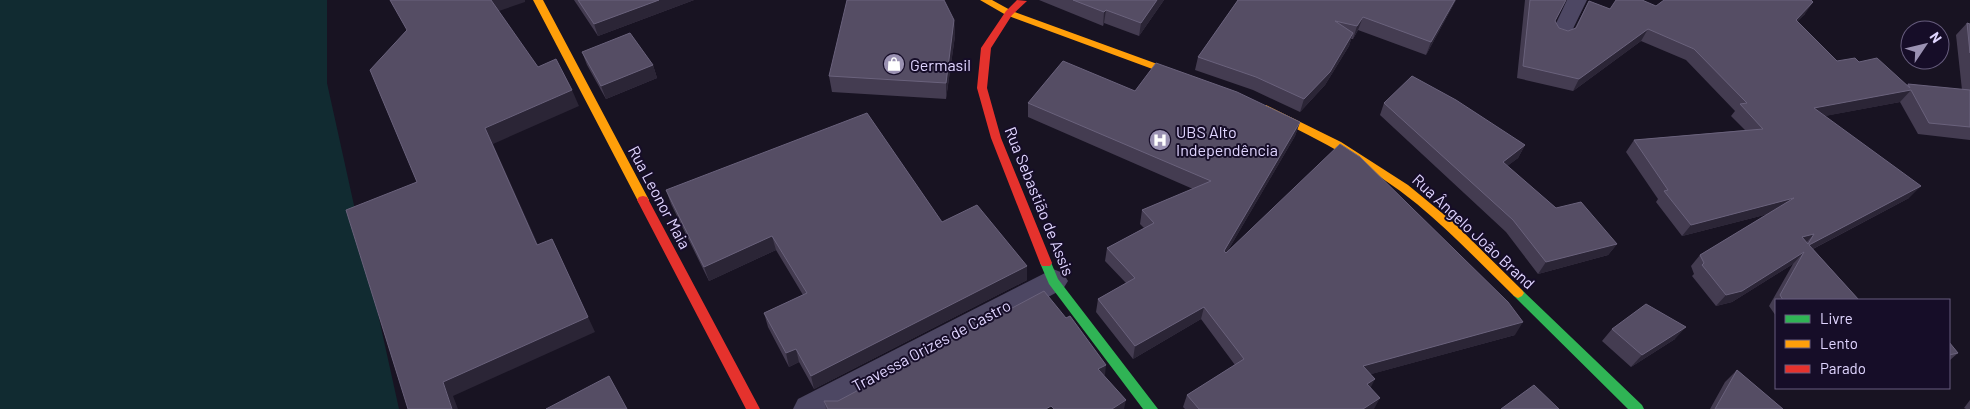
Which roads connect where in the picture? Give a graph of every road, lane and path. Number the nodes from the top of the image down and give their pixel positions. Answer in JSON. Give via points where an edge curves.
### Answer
{"nodes":[{"id":1,"x":538,"y":0,"type":"edge"},
{"id":2,"x":985,"y":0,"type":"edge"},
{"id":3,"x":1024,"y":0,"type":"edge"},
{"id":4,"x":1577,"y":0,"type":"edge"},
{"id":5,"x":1009,"y":13,"type":"junction"},
{"id":6,"x":1561,"y":34,"type":"edge"},
{"id":7,"x":1196,"y":81,"type":"edge"},
{"id":8,"x":1252,"y":103,"type":"edge"},
{"id":9,"x":1053,"y":281,"type":"junction"},
{"id":10,"x":753,"y":409,"type":"edge"},
{"id":11,"x":809,"y":409,"type":"edge"},
{"id":12,"x":1151,"y":409,"type":"edge"},
{"id":13,"x":1637,"y":409,"type":"edge"}],
"edges":[{"from":1,"to":10,"type":"street","name":"Rua Leonor Maia"},
{"from":2,"to":5,"type":"street"},
{"from":3,"to":5,"type":"street","name":"Rua Sebastião de Assis"},
{"from":4,"to":6,"type":"lane"},
{"from":5,"to":7,"type":"street"},
{"from":5,"to":9,"type":"street","name":"Rua Sebastião de Assis","via":[[986,48],[982,88],[996,138]]},
{"from":8,"to":13,"type":"street","name":"Rua Ângelo João Brand","via":[[1333,141],[1405,188],[1468,244]]},
{"from":9,"to":11,"type":"street","name":"Travessa Orizes de Castro"},
{"from":9,"to":12,"type":"street","name":"Rua Sebastião de Assis"}]}
